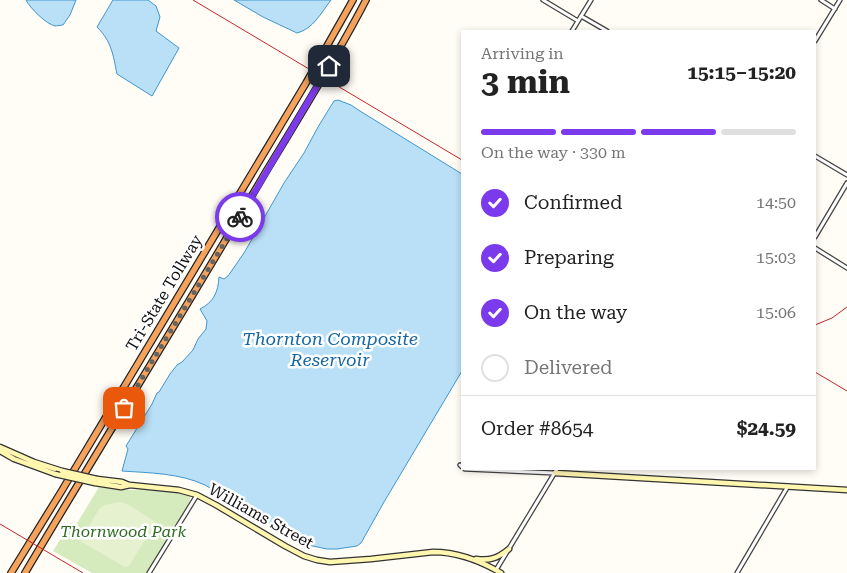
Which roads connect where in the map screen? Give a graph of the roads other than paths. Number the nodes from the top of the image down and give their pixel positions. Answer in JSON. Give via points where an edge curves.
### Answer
{"nodes":[{"id":1,"x":366,"y":0,"type":"edge"},
{"id":2,"x":543,"y":0,"type":"edge"},
{"id":3,"x":591,"y":0,"type":"edge"},
{"id":4,"x":820,"y":0,"type":"edge"},
{"id":5,"x":840,"y":0,"type":"edge"},
{"id":6,"x":353,"y":1,"type":"edge"},
{"id":7,"x":835,"y":8,"type":"junction"},
{"id":8,"x":581,"y":16,"type":"junction"},
{"id":9,"x":578,"y":21,"type":"junction"},
{"id":10,"x":573,"y":30,"type":"edge"},
{"id":11,"x":605,"y":30,"type":"edge"},
{"id":12,"x":816,"y":40,"type":"edge"},
{"id":13,"x":816,"y":157,"type":"edge"},
{"id":14,"x":847,"y":175,"type":"edge"},
{"id":15,"x":847,"y":183,"type":"edge"},
{"id":16,"x":816,"y":235,"type":"edge"},
{"id":17,"x":816,"y":249,"type":"edge"},
{"id":18,"x":847,"y":268,"type":"edge"},
{"id":19,"x":0,"y":447,"type":"edge"},
{"id":20,"x":0,"y":451,"type":"edge"},
{"id":21,"x":533,"y":470,"type":"edge"},
{"id":22,"x":556,"y":471,"type":"edge"},
{"id":23,"x":96,"y":481,"type":"junction"},
{"id":24,"x":788,"y":486,"type":"junction"},
{"id":25,"x":847,"y":490,"type":"edge"},
{"id":26,"x":196,"y":495,"type":"junction"},
{"id":27,"x":509,"y":549,"type":"junction"},
{"id":28,"x":471,"y":558,"type":"junction"},
{"id":29,"x":498,"y":572,"type":"edge"},
{"id":30,"x":11,"y":573,"type":"edge"},
{"id":31,"x":25,"y":573,"type":"edge"},
{"id":32,"x":150,"y":573,"type":"edge"},
{"id":33,"x":737,"y":573,"type":"edge"}],
"edges":[{"from":1,"to":31,"type":"highway","name":"Tri-State Tollway","via":[[214,261]]},
{"from":2,"to":9,"type":"street"},
{"from":3,"to":8,"type":"street"},
{"from":4,"to":7,"type":"street"},
{"from":5,"to":7,"type":"street"},
{"from":6,"to":30,"type":"highway","name":"Tri-State Tollway"},
{"from":7,"to":12,"type":"street"},
{"from":8,"to":9,"type":"street"},
{"from":8,"to":11,"type":"street"},
{"from":9,"to":10,"type":"street"},
{"from":13,"to":14,"type":"street"},
{"from":15,"to":16,"type":"street"},
{"from":17,"to":18,"type":"street"},
{"from":19,"to":23,"type":"street","name":"Williams Street","bridge":true,"via":[[62,472]]},
{"from":20,"to":23,"type":"street","name":"Williams Street","bridge":true,"via":[[55,474]]},
{"from":21,"to":22,"type":"street"},
{"from":22,"to":24,"type":"street"},
{"from":22,"to":27,"type":"street"},
{"from":23,"to":26,"type":"street","name":"Williams Street","via":[[121,487],[180,490]]},
{"from":24,"to":25,"type":"street"},
{"from":24,"to":33,"type":"street"},
{"from":26,"to":28,"type":"street","name":"Williams Street","via":[[292,550],[317,560],[330,562],[433,552]]},
{"from":26,"to":32,"type":"street"},
{"from":27,"to":28,"type":"street","via":[[496,558]]},
{"from":27,"to":29,"type":"street"},
{"from":28,"to":29,"type":"street","name":"Williams Street"}]}
